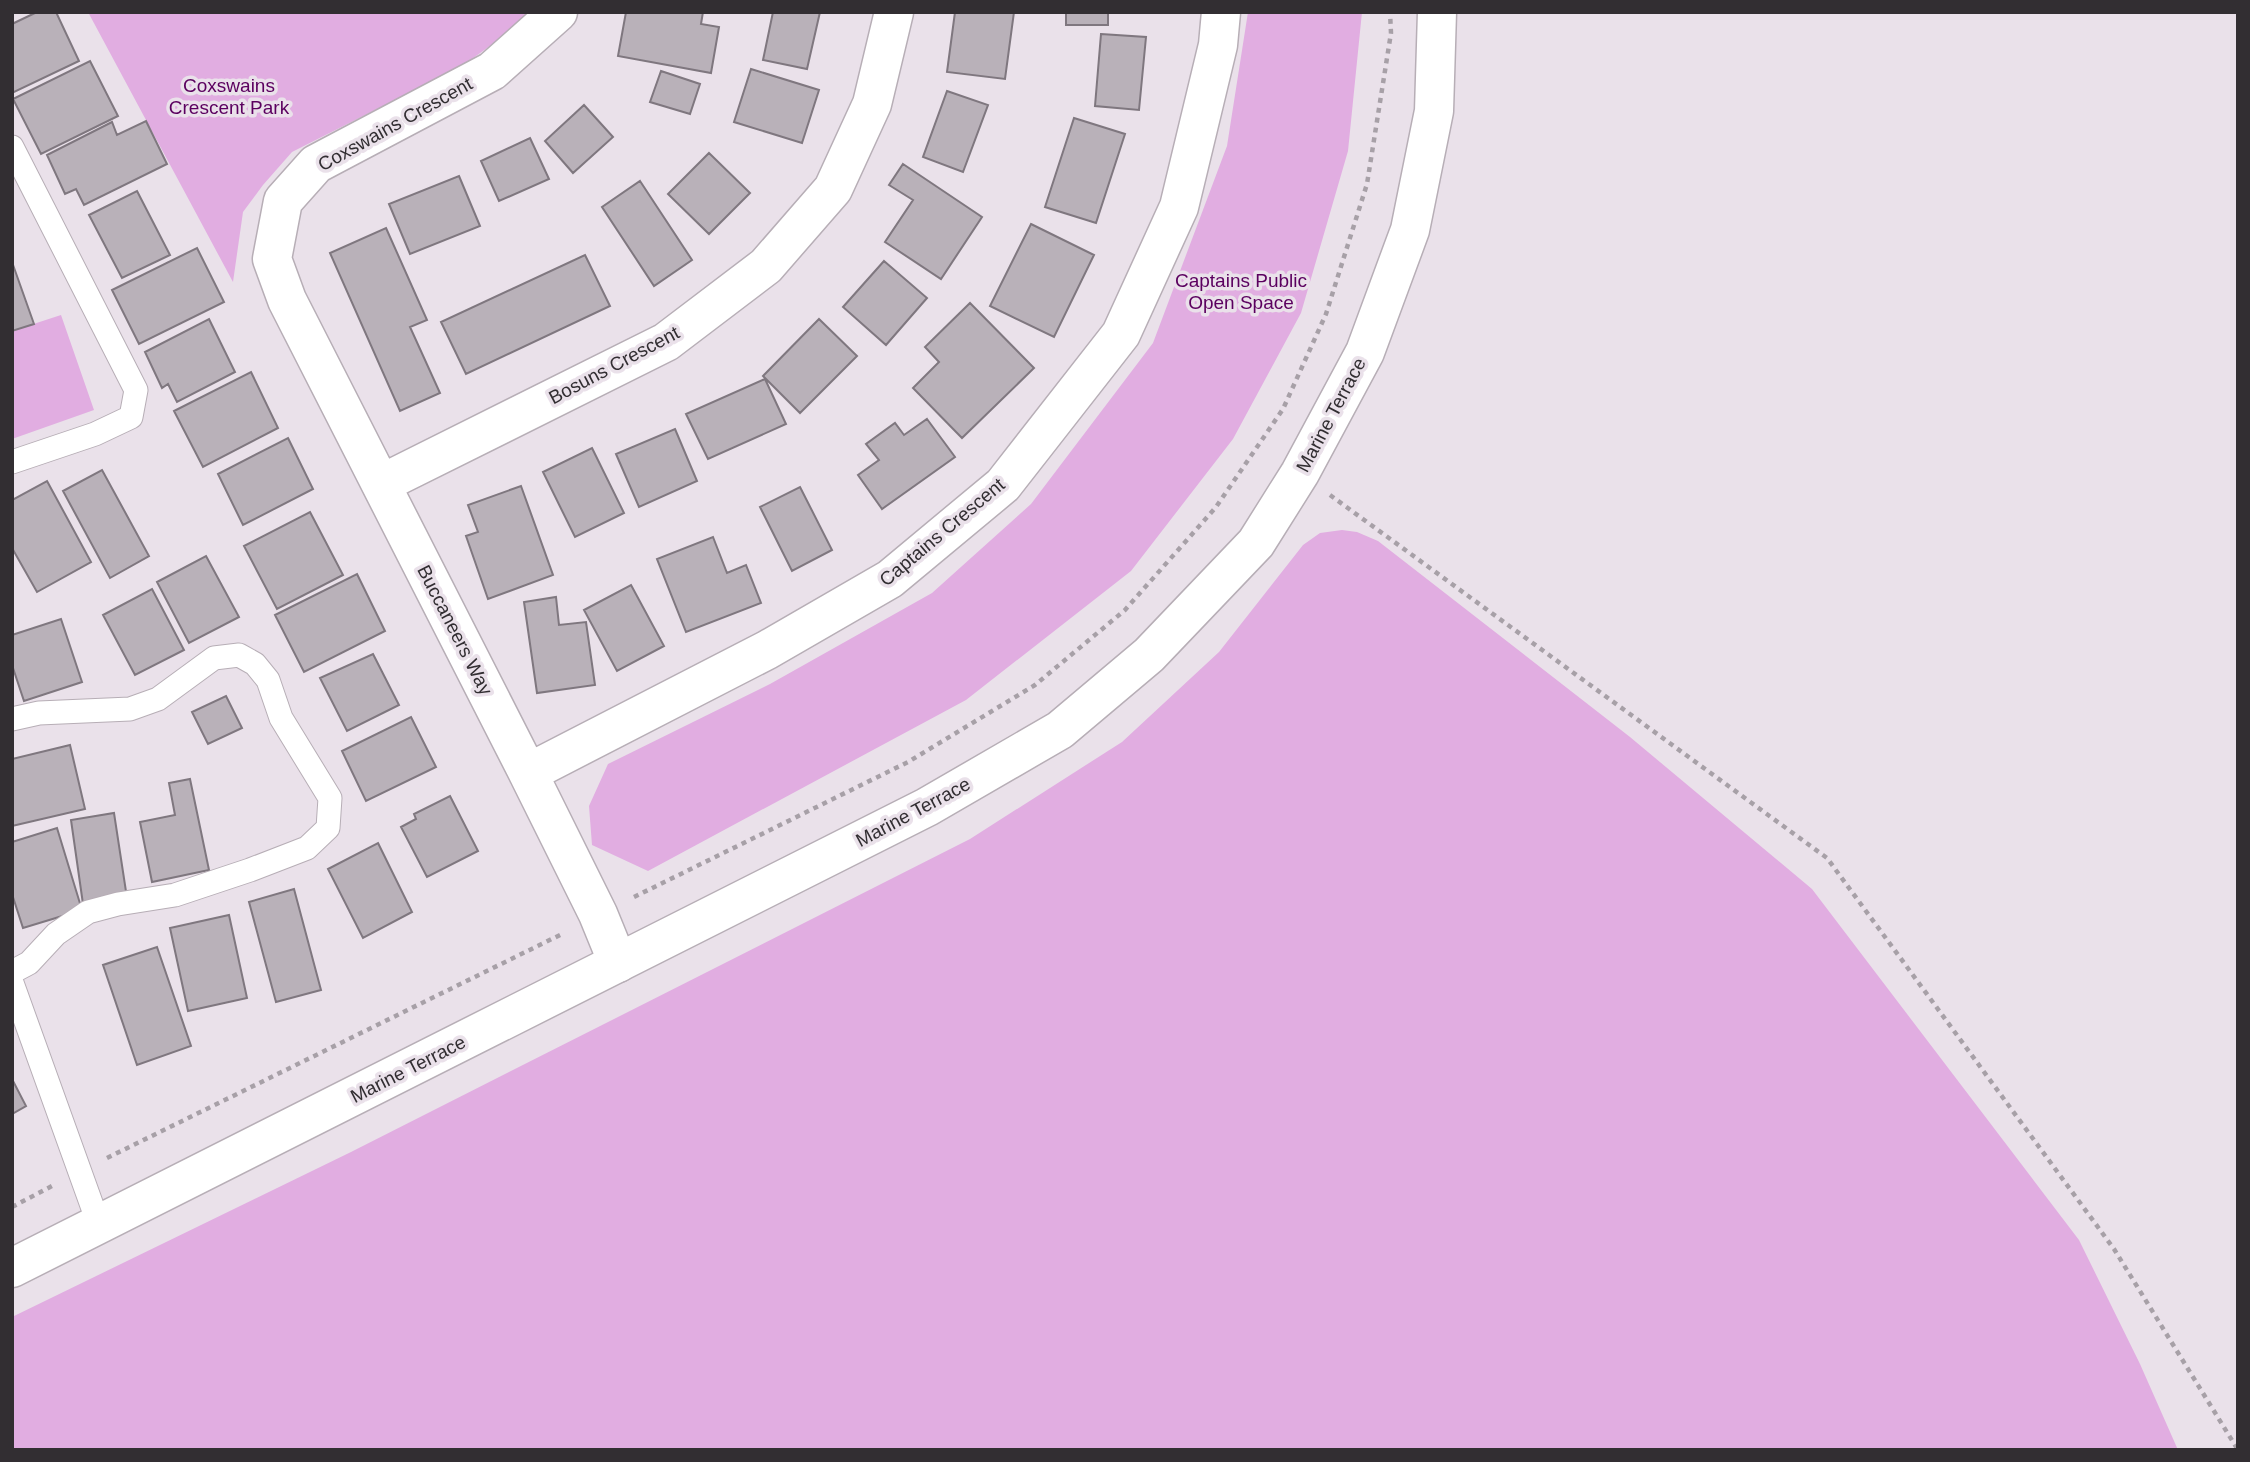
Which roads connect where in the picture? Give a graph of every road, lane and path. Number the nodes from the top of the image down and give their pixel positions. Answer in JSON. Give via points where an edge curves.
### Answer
{"nodes":[{"id":1,"x":558,"y":12,"type":"edge"},
{"id":2,"x":894,"y":12,"type":"edge"},
{"id":3,"x":1221,"y":12,"type":"edge"},
{"id":4,"x":1390,"y":12,"type":"edge"},
{"id":5,"x":1437,"y":12,"type":"edge"},
{"id":6,"x":12,"y":147,"type":"edge"},
{"id":7,"x":287,"y":300,"type":"joint"},
{"id":8,"x":12,"y":461,"type":"edge"},
{"id":9,"x":1300,"y":473,"type":"junction"},
{"id":10,"x":381,"y":484,"type":"junction"},
{"id":11,"x":12,"y":719,"type":"edge"},
{"id":12,"x":528,"y":773,"type":"junction"},
{"id":13,"x":636,"y":896,"type":"dead end"},
{"id":14,"x":556,"y":937,"type":"dead end"},
{"id":15,"x":618,"y":962,"type":"junction"},
{"id":16,"x":12,"y":972,"type":"edge"},
{"id":17,"x":12,"y":983,"type":"edge"},
{"id":18,"x":107,"y":1158,"type":"dead end"},
{"id":19,"x":55,"y":1184,"type":"dead end"},
{"id":20,"x":12,"y":1207,"type":"edge"},
{"id":21,"x":99,"y":1225,"type":"junction"},
{"id":22,"x":12,"y":1268,"type":"edge"},
{"id":23,"x":2238,"y":1450,"type":"edge"}],
"edges":[{"from":1,"to":7,"type":"street","name":"Coxswains Crescent","via":[[492,71],[316,164],[283,201],[272,259]]},
{"from":2,"to":10,"type":"street","name":"Bosuns Crescent","via":[[872,104],[833,188],[766,266],[666,342]]},
{"from":3,"to":12,"type":"street","name":"Captains Crescent","via":[[1218,45],[1179,207],[1121,334],[1003,485],[890,579],[767,650]]},
{"from":4,"to":13,"type":"path","via":[[1391,33],[1367,184],[1325,314],[1283,409],[1216,507],[1125,610],[1035,685],[908,762]]},
{"from":5,"to":9,"type":"street","name":"Marine Terrace","via":[[1434,111],[1410,230],[1365,352]]},
{"from":6,"to":8,"type":"lane","via":[[136,390],[131,417]]},
{"from":7,"to":10,"type":"street","name":"Buccaneers Way"},
{"from":9,"to":15,"type":"street","name":"Marine Terrace","via":[[1256,543],[1150,655],[1060,730],[927,807]]},
{"from":9,"to":23,"type":"path","via":[[1827,858],[2115,1249]]},
{"from":10,"to":12,"type":"street","name":"Buccaneers Way"},
{"from":11,"to":16,"type":"lane","via":[[39,713],[130,709],[158,699],[214,658],[239,655],[255,664],[268,680],[281,718],[330,798],[328,828],[307,848],[175,895],[88,912]]},
{"from":12,"to":15,"type":"street","name":"Buccaneers Way"},
{"from":14,"to":18,"type":"path"},
{"from":15,"to":21,"type":"street","name":"Marine Terrace"},
{"from":17,"to":21,"type":"lane"},
{"from":19,"to":20,"type":"path"},
{"from":21,"to":22,"type":"street","name":"Marine Terrace"}]}
